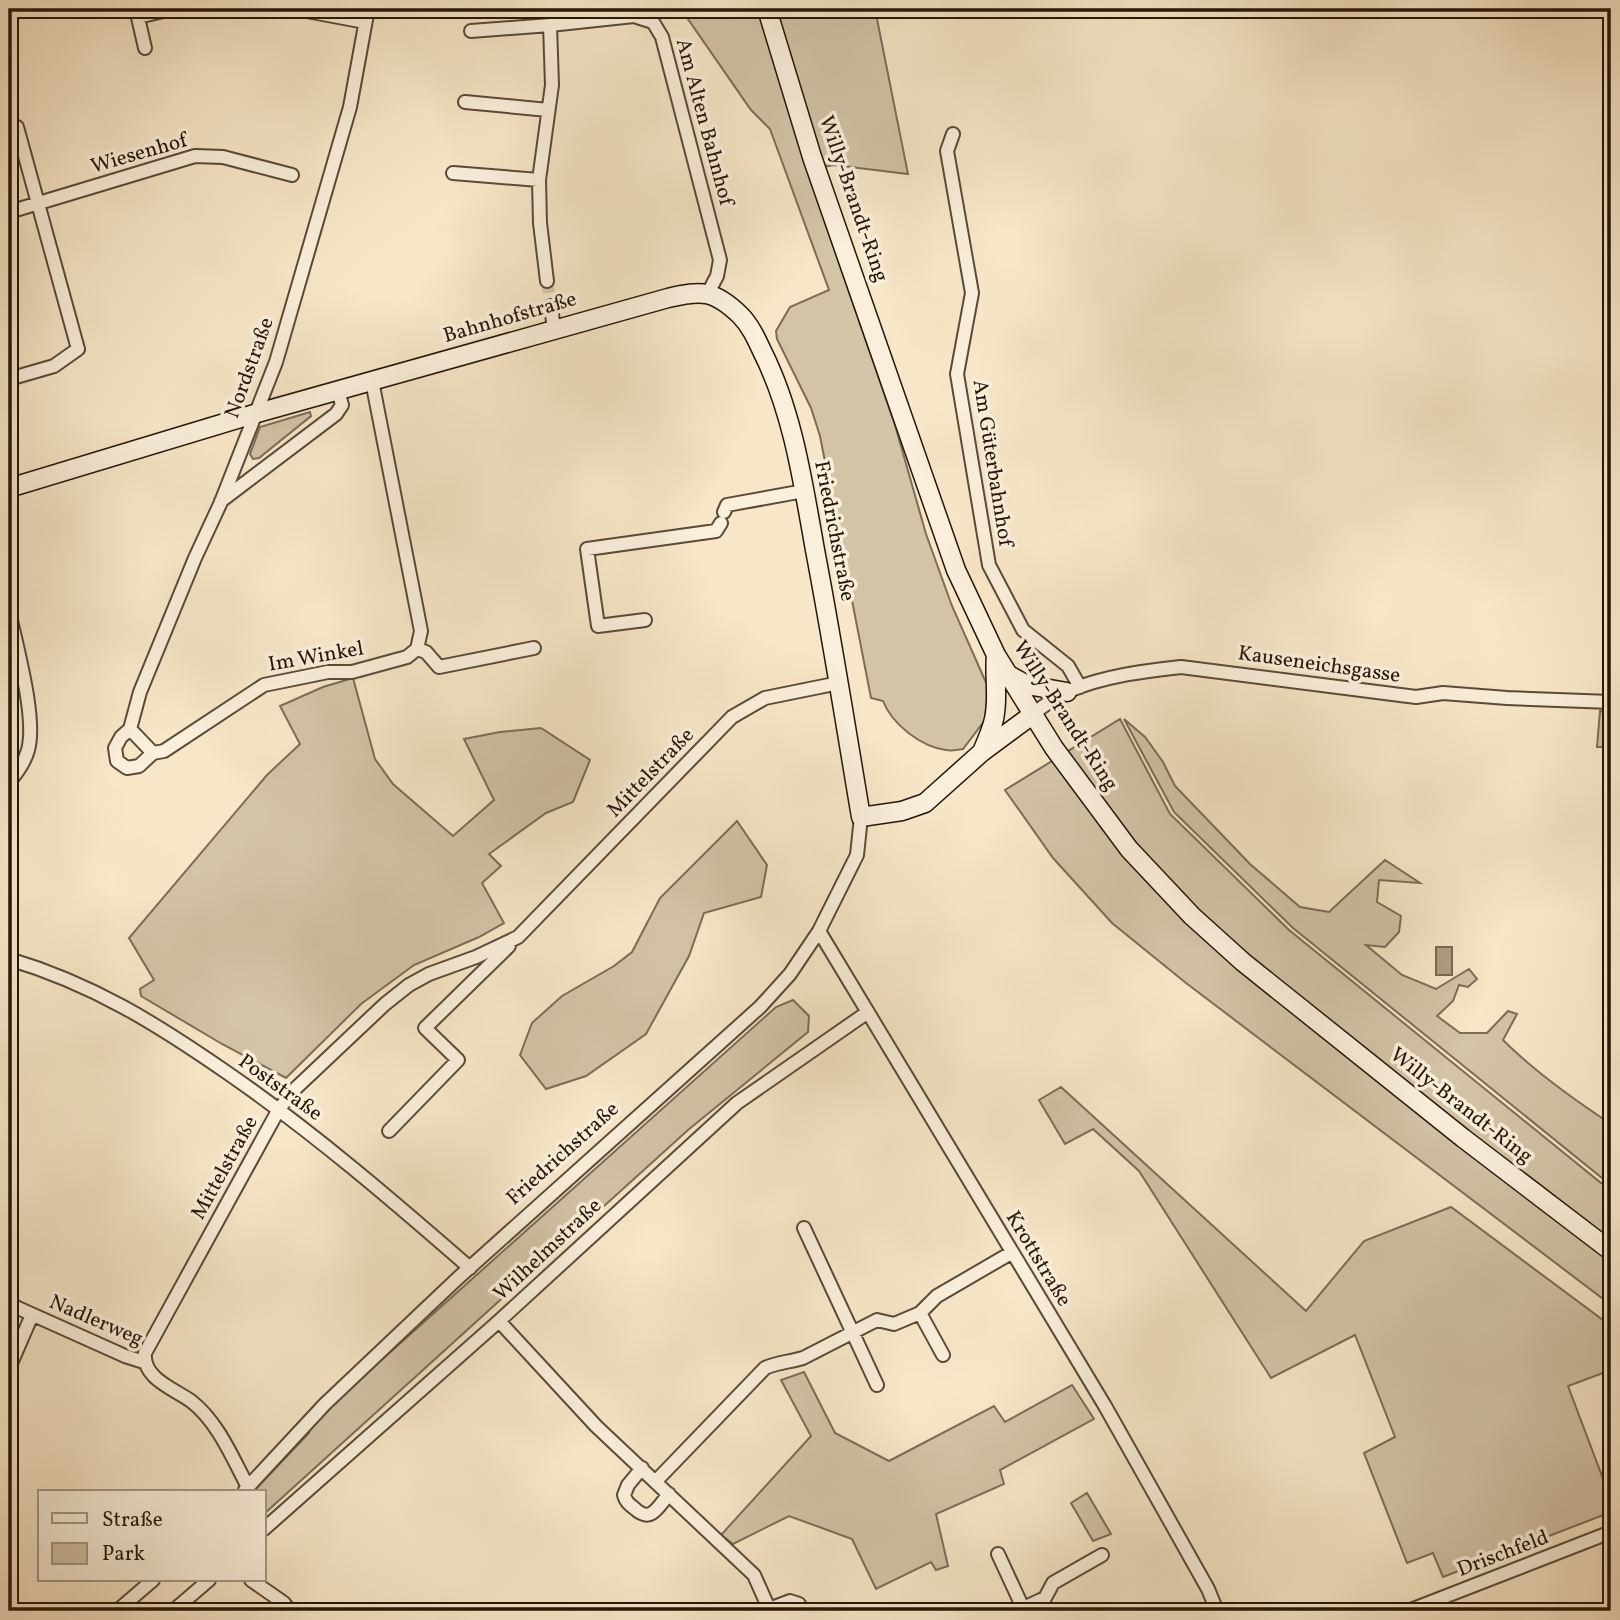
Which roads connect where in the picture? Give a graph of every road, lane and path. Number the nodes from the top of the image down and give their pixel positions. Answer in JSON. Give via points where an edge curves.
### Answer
{"nodes":[{"id":1,"x":172,"y":9,"type":"edge"},
{"id":2,"x":296,"y":9,"type":"edge"},
{"id":3,"x":767,"y":9,"type":"edge"},
{"id":4,"x":137,"y":13,"type":"edge"},
{"id":5,"x":366,"y":15,"type":"edge"},
{"id":6,"x":550,"y":25,"type":"junction"},
{"id":7,"x":471,"y":31,"type":"dead end"},
{"id":8,"x":145,"y":48,"type":"dead end"},
{"id":9,"x":465,"y":102,"type":"dead end"},
{"id":10,"x":548,"y":110,"type":"junction"},
{"id":11,"x":17,"y":127,"type":"dead end"},
{"id":12,"x":953,"y":134,"type":"dead end"},
{"id":13,"x":453,"y":173,"type":"dead end"},
{"id":14,"x":292,"y":175,"type":"dead end"},
{"id":15,"x":539,"y":180,"type":"junction"},
{"id":16,"x":38,"y":204,"type":"junction"},
{"id":17,"x":9,"y":212,"type":"edge"},
{"id":18,"x":547,"y":281,"type":"tunnel mouth"},
{"id":19,"x":702,"y":292,"type":"junction"},
{"id":20,"x":551,"y":306,"type":"tunnel mouth"},
{"id":21,"x":554,"y":330,"type":"junction"},
{"id":22,"x":9,"y":379,"type":"edge"},
{"id":23,"x":372,"y":381,"type":"junction"},
{"id":24,"x":338,"y":390,"type":"junction"},
{"id":25,"x":254,"y":414,"type":"junction"},
{"id":26,"x":9,"y":488,"type":"edge"},
{"id":27,"x":804,"y":491,"type":"junction"},
{"id":28,"x":221,"y":502,"type":"junction"},
{"id":29,"x":9,"y":611,"type":"edge"},
{"id":30,"x":645,"y":620,"type":"dead end"},
{"id":31,"x":598,"y":626,"type":"junction"},
{"id":32,"x":600,"y":640,"type":"dead end"},
{"id":33,"x":534,"y":648,"type":"dead end"},
{"id":34,"x":417,"y":649,"type":"junction"},
{"id":35,"x":996,"y":654,"type":"junction"},
{"id":36,"x":1007,"y":674,"type":"junction"},
{"id":37,"x":839,"y":683,"type":"junction"},
{"id":38,"x":1073,"y":689,"type":"junction"},
{"id":39,"x":1611,"y":702,"type":"edge"},
{"id":40,"x":1032,"y":715,"type":"junction"},
{"id":41,"x":130,"y":729,"type":"junction"},
{"id":42,"x":982,"y":752,"type":"junction"},
{"id":43,"x":153,"y":754,"type":"junction"},
{"id":44,"x":9,"y":782,"type":"edge"},
{"id":45,"x":861,"y":817,"type":"junction"},
{"id":46,"x":819,"y":931,"type":"junction"},
{"id":47,"x":518,"y":937,"type":"junction"},
{"id":48,"x":9,"y":959,"type":"edge"},
{"id":49,"x":867,"y":1012,"type":"junction"},
{"id":50,"x":279,"y":1109,"type":"junction"},
{"id":51,"x":389,"y":1131,"type":"dead end"},
{"id":52,"x":804,"y":1228,"type":"dead end"},
{"id":53,"x":1611,"y":1251,"type":"edge"},
{"id":54,"x":1011,"y":1253,"type":"junction"},
{"id":55,"x":470,"y":1268,"type":"junction"},
{"id":56,"x":9,"y":1304,"type":"edge"},
{"id":57,"x":920,"y":1313,"type":"junction"},
{"id":58,"x":32,"y":1315,"type":"junction"},
{"id":59,"x":499,"y":1321,"type":"junction"},
{"id":60,"x":853,"y":1333,"type":"junction"},
{"id":61,"x":943,"y":1355,"type":"dead end"},
{"id":62,"x":144,"y":1362,"type":"junction"},
{"id":63,"x":9,"y":1368,"type":"edge"},
{"id":64,"x":877,"y":1385,"type":"dead end"},
{"id":65,"x":642,"y":1468,"type":"junction"},
{"id":66,"x":656,"y":1481,"type":"junction"},
{"id":67,"x":246,"y":1490,"type":"edge"},
{"id":68,"x":669,"y":1494,"type":"junction"},
{"id":69,"x":266,"y":1527,"type":"edge"},
{"id":70,"x":1611,"y":1532,"type":"edge"},
{"id":71,"x":998,"y":1554,"type":"dead end"},
{"id":72,"x":1102,"y":1555,"type":"dead end"},
{"id":73,"x":151,"y":1582,"type":"edge"},
{"id":74,"x":207,"y":1582,"type":"edge"},
{"id":75,"x":254,"y":1582,"type":"edge"},
{"id":76,"x":770,"y":1610,"type":"edge"},
{"id":77,"x":1020,"y":1610,"type":"edge"},
{"id":78,"x":117,"y":1611,"type":"edge"},
{"id":79,"x":173,"y":1611,"type":"edge"},
{"id":80,"x":290,"y":1611,"type":"edge"},
{"id":81,"x":802,"y":1611,"type":"edge"},
{"id":82,"x":1217,"y":1611,"type":"edge"},
{"id":83,"x":1408,"y":1611,"type":"edge"}],
"edges":[{"from":1,"to":4,"type":"street"},
{"from":2,"to":5,"type":"street"},
{"from":3,"to":35,"type":"main road","name":"Willy-Brandt-Ring","via":[[812,157],[951,558]]},
{"from":4,"to":8,"type":"street"},
{"from":5,"to":25,"type":"street","name":"Nordstraße","via":[[350,107],[329,184],[276,362]]},
{"from":6,"to":7,"type":"street","name":"Am Alten Bahnhof"},
{"from":6,"to":10,"type":"street"},
{"from":6,"to":19,"type":"street","name":"Am Alten Bahnhof","via":[[634,16],[653,22],[662,37],[720,260],[717,276]]},
{"from":9,"to":10,"type":"street"},
{"from":10,"to":15,"type":"street"},
{"from":11,"to":16,"type":"street"},
{"from":12,"to":38,"type":"street","name":"Am Güterbahnhof","via":[[947,151],[972,293],[957,374],[989,565],[1023,630],[1068,666]]},
{"from":13,"to":15,"type":"street"},
{"from":14,"to":16,"type":"street","name":"Wiesenhof","via":[[195,156]]},
{"from":15,"to":18,"type":"street"},
{"from":16,"to":17,"type":"street","name":"Wiesenhof"},
{"from":16,"to":22,"type":"street","via":[[78,349],[54,366]]},
{"from":19,"to":21,"type":"main road","name":"Bahnhofstraße"},
{"from":19,"to":27,"type":"main road","name":"Friedrichstraße","via":[[724,301],[750,327],[775,376]]},
{"from":20,"to":21,"type":"street"},
{"from":21,"to":23,"type":"main road","name":"Bahnhofstraße"},
{"from":23,"to":24,"type":"main road","name":"Bahnhofstraße"},
{"from":23,"to":34,"type":"street","via":[[421,631]]},
{"from":24,"to":25,"type":"main road","name":"Bahnhofstraße"},
{"from":24,"to":28,"type":"street","via":[[342,405],[336,414]]},
{"from":25,"to":26,"type":"main road","name":"Bahnhofstraße"},
{"from":25,"to":28,"type":"street","name":"Nordstraße"},
{"from":27,"to":31,"type":"street","via":[[727,505],[716,531],[587,549]]},
{"from":27,"to":37,"type":"main road","name":"Friedrichstraße"},
{"from":28,"to":41,"type":"street","name":"Nordstraße","via":[[140,692]]},
{"from":29,"to":44,"type":"street","via":[[26,691],[28,749]]},
{"from":30,"to":31,"type":"street"},
{"from":31,"to":32,"type":"street"},
{"from":33,"to":34,"type":"street","via":[[439,667]]},
{"from":34,"to":43,"type":"street","name":"Im Winkel","via":[[407,657],[352,672],[328,671],[264,685]]},
{"from":35,"to":36,"type":"main road","name":"Willy-Brandt-Ring"},
{"from":35,"to":42,"type":"main road","via":[[995,716]]},
{"from":36,"to":38,"type":"main road","via":[[1027,685]]},
{"from":36,"to":40,"type":"main road","name":"Willy-Brandt-Ring"},
{"from":37,"to":45,"type":"main road","name":"Friedrichstraße"},
{"from":37,"to":47,"type":"street","name":"Mittelstraße","via":[[765,698],[732,717]]},
{"from":38,"to":39,"type":"street","name":"Kauseneichsgasse","via":[[1181,667],[1416,697],[1443,693]]},
{"from":38,"to":40,"type":"street","name":"Kauseneichsgasse"},
{"from":40,"to":42,"type":"main road"},
{"from":40,"to":53,"type":"main road","name":"Willy-Brandt-Ring","via":[[1129,849],[1192,916],[1243,962]]},
{"from":41,"to":43,"type":"street"},
{"from":41,"to":43,"type":"street","name":"Nordstraße","via":[[116,748],[117,761],[127,768],[139,766]]},
{"from":42,"to":45,"type":"main road","via":[[925,803]]},
{"from":45,"to":46,"type":"street","name":"Friedrichstraße","via":[[857,855]]},
{"from":46,"to":49,"type":"street","name":"Krottstraße"},
{"from":46,"to":55,"type":"street","name":"Friedrichstraße","via":[[760,1007]]},
{"from":47,"to":50,"type":"street","name":"Mittelstraße","via":[[409,985]]},
{"from":47,"to":51,"type":"street","name":"Mittelstraße","via":[[425,1028],[458,1060]]},
{"from":48,"to":50,"type":"street","name":"Poststraße","via":[[107,997],[164,1029]]},
{"from":49,"to":54,"type":"street","name":"Krottstraße"},
{"from":49,"to":59,"type":"street","name":"Wilhelmstraße","via":[[737,1103]]},
{"from":50,"to":55,"type":"street","name":"Poststraße","via":[[351,1164]]},
{"from":50,"to":62,"type":"street","name":"Mittelstraße"},
{"from":52,"to":60,"type":"street"},
{"from":54,"to":57,"type":"street","via":[[937,1296]]},
{"from":54,"to":82,"type":"street","name":"Krottstraße","via":[[1150,1483]]},
{"from":55,"to":67,"type":"street","name":"Friedrichstraße","via":[[325,1404]]},
{"from":56,"to":58,"type":"street","name":"Nadlerweg"},
{"from":57,"to":60,"type":"street","via":[[894,1325],[877,1320]]},
{"from":57,"to":61,"type":"street"},
{"from":58,"to":62,"type":"street","name":"Nadlerweg"},
{"from":58,"to":63,"type":"street","name":"Nadlerweg"},
{"from":59,"to":65,"type":"street","via":[[596,1426]]},
{"from":59,"to":69,"type":"street","name":"Wilhelmstraße"},
{"from":60,"to":64,"type":"street"},
{"from":60,"to":66,"type":"street","via":[[803,1358],[780,1361],[760,1372]]},
{"from":62,"to":67,"type":"street","via":[[150,1373],[193,1403],[217,1429]]},
{"from":65,"to":66,"type":"street"},
{"from":65,"to":68,"type":"street","via":[[625,1490],[628,1503],[646,1516]]},
{"from":66,"to":68,"type":"street"},
{"from":68,"to":76,"type":"street","via":[[754,1575]]},
{"from":70,"to":83,"type":"street","name":"Drischfeld"},
{"from":71,"to":77,"type":"street"},
{"from":72,"to":77,"type":"street","via":[[1053,1583],[1045,1598]]},
{"from":73,"to":78,"type":"street"},
{"from":74,"to":79,"type":"street"},
{"from":75,"to":80,"type":"street"},
{"from":76,"to":81,"type":"street","via":[[790,1601]]}]}
